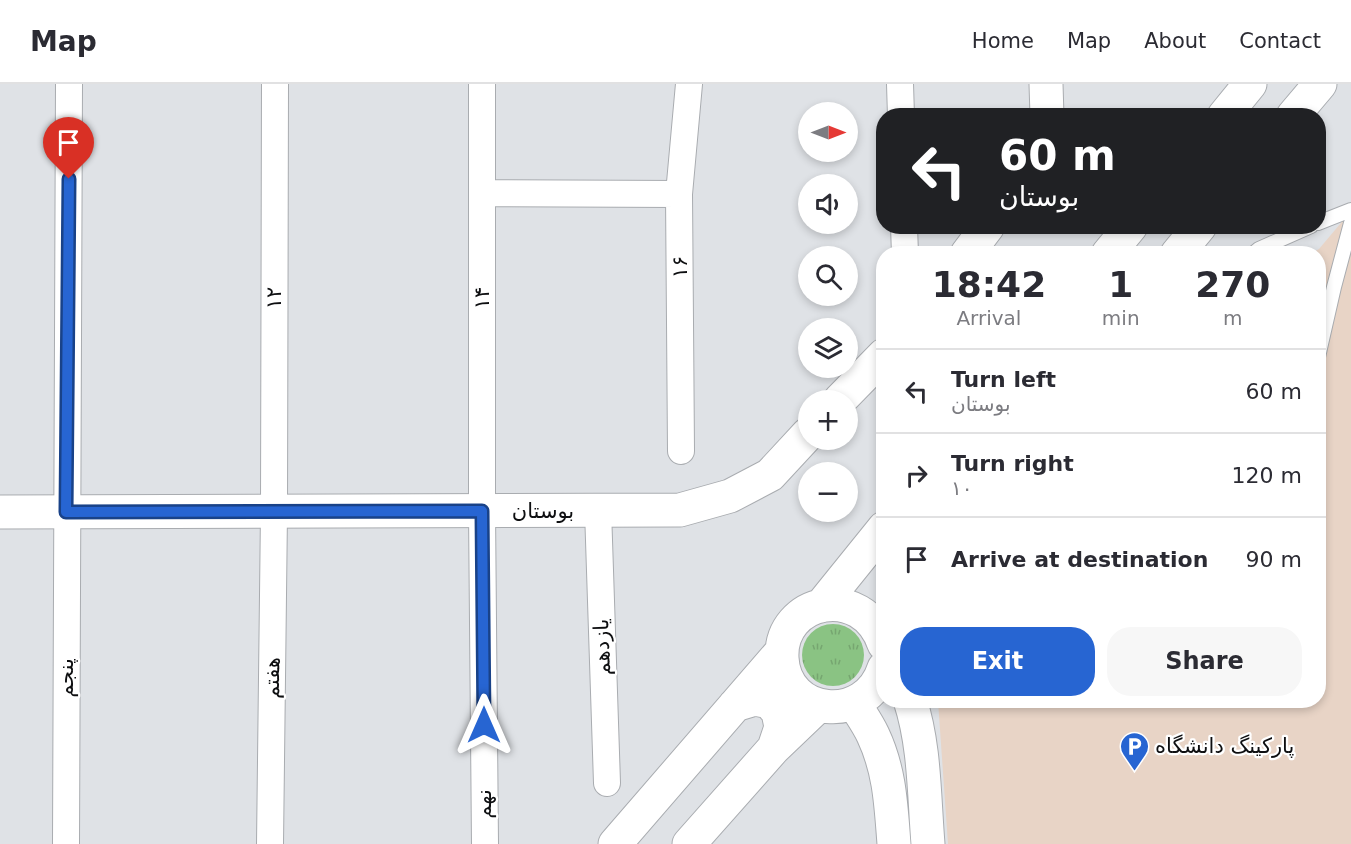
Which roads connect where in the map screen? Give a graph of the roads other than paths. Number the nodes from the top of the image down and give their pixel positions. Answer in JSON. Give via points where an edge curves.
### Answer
{"nodes":[{"id":1,"x":69,"y":84,"type":"edge"},
{"id":2,"x":274,"y":84,"type":"edge"},
{"id":3,"x":483,"y":84,"type":"edge"},
{"id":4,"x":689,"y":84,"type":"edge"},
{"id":5,"x":900,"y":84,"type":"edge"},
{"id":6,"x":1046,"y":84,"type":"edge"},
{"id":7,"x":1250,"y":84,"type":"edge"},
{"id":8,"x":1320,"y":84,"type":"edge"},
{"id":9,"x":901,"y":108,"type":"edge"},
{"id":10,"x":1047,"y":108,"type":"edge"},
{"id":11,"x":1230,"y":108,"type":"edge"},
{"id":12,"x":1300,"y":108,"type":"edge"},
{"id":13,"x":482,"y":192,"type":"junction"},
{"id":14,"x":680,"y":194,"type":"junction"},
{"id":15,"x":1351,"y":210,"type":"edge"},
{"id":16,"x":1326,"y":220,"type":"edge"},
{"id":17,"x":1351,"y":223,"type":"edge"},
{"id":18,"x":1193,"y":234,"type":"edge"},
{"id":19,"x":1293,"y":234,"type":"edge"},
{"id":20,"x":1184,"y":246,"type":"edge"},
{"id":21,"x":1266,"y":246,"type":"edge"},
{"id":22,"x":1334,"y":287,"type":"junction"},
{"id":23,"x":1326,"y":294,"type":"edge"},
{"id":24,"x":1326,"y":322,"type":"edge"},
{"id":25,"x":876,"y":363,"type":"edge"},
{"id":26,"x":850,"y":390,"type":"edge"},
{"id":27,"x":798,"y":445,"type":"edge"},
{"id":28,"x":681,"y":451,"type":"dead end"},
{"id":29,"x":598,"y":510,"type":"junction"},
{"id":30,"x":482,"y":511,"type":"junction"},
{"id":31,"x":0,"y":512,"type":"edge"},
{"id":32,"x":66,"y":512,"type":"junction"},
{"id":33,"x":274,"y":512,"type":"junction"},
{"id":34,"x":876,"y":538,"type":"edge"},
{"id":35,"x":821,"y":606,"type":"junction"},
{"id":36,"x":876,"y":624,"type":"edge"},
{"id":37,"x":782,"y":651,"type":"junction"},
{"id":38,"x":876,"y":684,"type":"edge"},
{"id":39,"x":854,"y":703,"type":"junction"},
{"id":40,"x":735,"y":705,"type":"junction"},
{"id":41,"x":819,"y":705,"type":"junction"},
{"id":42,"x":913,"y":708,"type":"edge"},
{"id":43,"x":774,"y":748,"type":"junction"},
{"id":44,"x":607,"y":783,"type":"dead end"},
{"id":45,"x":66,"y":844,"type":"edge"},
{"id":46,"x":270,"y":844,"type":"edge"},
{"id":47,"x":485,"y":844,"type":"edge"},
{"id":48,"x":615,"y":844,"type":"edge"},
{"id":49,"x":689,"y":844,"type":"edge"},
{"id":50,"x":894,"y":844,"type":"edge"},
{"id":51,"x":928,"y":844,"type":"edge"}],
"edges":[{"from":1,"to":32,"type":"street","name":"پنجم"},
{"from":2,"to":33,"type":"street","name":"۱۲"},
{"from":3,"to":13,"type":"street","name":"۱۴"},
{"from":4,"to":14,"type":"street","name":"۱۶"},
{"from":5,"to":9,"type":"street"},
{"from":6,"to":10,"type":"main road"},
{"from":7,"to":11,"type":"main road"},
{"from":8,"to":12,"type":"main road"},
{"from":13,"to":14,"type":"street"},
{"from":13,"to":30,"type":"street","name":"۱۴"},
{"from":14,"to":28,"type":"street","name":"۱۶"},
{"from":15,"to":16,"type":"lane"},
{"from":17,"to":22,"type":"lane"},
{"from":18,"to":20,"type":"main road"},
{"from":19,"to":21,"type":"lane"},
{"from":22,"to":23,"type":"lane"},
{"from":22,"to":24,"type":"lane"},
{"from":25,"to":26,"type":"main road"},
{"from":27,"to":29,"type":"main road","name":"بوستان","via":[[770,475],[730,496],[680,510]]},
{"from":29,"to":30,"type":"main road","name":"بوستان"},
{"from":29,"to":44,"type":"street","name":"یازدهم"},
{"from":30,"to":33,"type":"main road","name":"بوستان"},
{"from":30,"to":47,"type":"street","name":"نهم"},
{"from":31,"to":32,"type":"main road","name":"بوستان"},
{"from":32,"to":33,"type":"main road","name":"بوستان"},
{"from":32,"to":45,"type":"street","name":"پنجم"},
{"from":33,"to":46,"type":"street","name":"هفتم"},
{"from":34,"to":35,"type":"main road"},
{"from":35,"to":36,"type":"main road","via":[[850,607]]},
{"from":35,"to":37,"type":"main road","via":[[794,622]]},
{"from":37,"to":40,"type":"main road"},
{"from":37,"to":41,"type":"main road","via":[[791,685]]},
{"from":38,"to":39,"type":"main road"},
{"from":39,"to":41,"type":"main road","via":[[837,707]]},
{"from":39,"to":50,"type":"main road","via":[[883,760],[890,789]]},
{"from":40,"to":43,"type":"main road","via":[[755,699],[769,702],[778,712],[781,727]]},
{"from":40,"to":48,"type":"main road"},
{"from":41,"to":43,"type":"main road"},
{"from":42,"to":51,"type":"main road","via":[[920,739]]},
{"from":43,"to":49,"type":"main road"}]}
